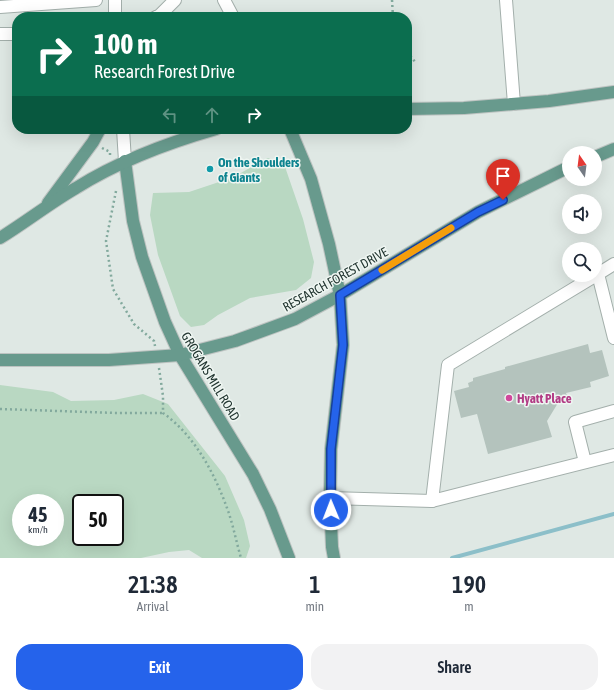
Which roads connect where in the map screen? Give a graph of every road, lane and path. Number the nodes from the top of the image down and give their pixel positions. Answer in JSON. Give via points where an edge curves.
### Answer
{"nodes":[{"id":1,"x":96,"y":0,"type":"edge"},
{"id":2,"x":115,"y":0,"type":"edge"},
{"id":3,"x":175,"y":0,"type":"edge"},
{"id":4,"x":224,"y":0,"type":"edge"},
{"id":5,"x":392,"y":0,"type":"edge"},
{"id":6,"x":506,"y":0,"type":"edge"},
{"id":7,"x":0,"y":7,"type":"edge"},
{"id":8,"x":116,"y":12,"type":"edge"},
{"id":9,"x":163,"y":12,"type":"edge"},
{"id":10,"x":230,"y":12,"type":"edge"},
{"id":11,"x":393,"y":12,"type":"edge"},
{"id":12,"x":0,"y":34,"type":"edge"},
{"id":13,"x":12,"y":34,"type":"edge"},
{"id":14,"x":412,"y":59,"type":"edge"},
{"id":15,"x":416,"y":64,"type":"dead end"},
{"id":16,"x":614,"y":92,"type":"edge"},
{"id":17,"x":514,"y":104,"type":"junction"},
{"id":18,"x":412,"y":109,"type":"edge"},
{"id":19,"x":97,"y":134,"type":"edge"},
{"id":20,"x":123,"y":134,"type":"edge"},
{"id":21,"x":200,"y":134,"type":"edge"},
{"id":22,"x":292,"y":134,"type":"edge"},
{"id":23,"x":614,"y":149,"type":"edge"},
{"id":24,"x":602,"y":154,"type":"edge"},
{"id":25,"x":125,"y":161,"type":"junction"},
{"id":26,"x":562,"y":170,"type":"edge"},
{"id":27,"x":42,"y":210,"type":"junction"},
{"id":28,"x":0,"y":238,"type":"edge"},
{"id":29,"x":614,"y":264,"type":"edge"},
{"id":30,"x":602,"y":272,"type":"edge"},
{"id":31,"x":585,"y":282,"type":"edge"},
{"id":32,"x":600,"y":282,"type":"edge"},
{"id":33,"x":340,"y":295,"type":"junction"},
{"id":34,"x":614,"y":338,"type":"edge"},
{"id":35,"x":180,"y":355,"type":"junction"},
{"id":36,"x":0,"y":360,"type":"edge"},
{"id":37,"x":0,"y":409,"type":"edge"},
{"id":38,"x":614,"y":411,"type":"edge"},
{"id":39,"x":163,"y":413,"type":"dead end"},
{"id":40,"x":614,"y":455,"type":"edge"},
{"id":41,"x":585,"y":462,"type":"junction"},
{"id":42,"x":330,"y":498,"type":"junction"},
{"id":43,"x":432,"y":500,"type":"junction"},
{"id":44,"x":289,"y":558,"type":"edge"},
{"id":45,"x":334,"y":558,"type":"edge"}],
"edges":[{"from":1,"to":7,"type":"street"},
{"from":2,"to":8,"type":"street"},
{"from":3,"to":9,"type":"street"},
{"from":4,"to":10,"type":"street"},
{"from":5,"to":11,"type":"path"},
{"from":6,"to":17,"type":"street"},
{"from":12,"to":13,"type":"street"},
{"from":14,"to":15,"type":"path"},
{"from":16,"to":17,"type":"main road"},
{"from":17,"to":18,"type":"main road"},
{"from":19,"to":27,"type":"main road"},
{"from":20,"to":25,"type":"street","name":"GROGANS MILL ROAD"},
{"from":21,"to":25,"type":"main road"},
{"from":22,"to":33,"type":"main road","via":[[311,179],[330,244]]},
{"from":23,"to":24,"type":"main road"},
{"from":25,"to":27,"type":"main road","via":[[76,187]]},
{"from":25,"to":35,"type":"main road","name":"GROGANS MILL ROAD","via":[[133,221],[142,257]]},
{"from":26,"to":33,"type":"main road","name":"RESEARCH FOREST DRIVE","via":[[478,212]]},
{"from":27,"to":28,"type":"main road"},
{"from":29,"to":30,"type":"street"},
{"from":31,"to":43,"type":"street","via":[[448,365]]},
{"from":32,"to":34,"type":"street"},
{"from":33,"to":35,"type":"main road","name":"RESEARCH FOREST DRIVE","via":[[295,319],[235,341]]},
{"from":33,"to":42,"type":"main road","via":[[343,345],[331,449]]},
{"from":35,"to":36,"type":"main road","name":"RESEARCH FOREST DRIVE","via":[[109,360]]},
{"from":35,"to":44,"type":"main road","name":"GROGANS MILL ROAD","via":[[253,474]]},
{"from":37,"to":39,"type":"path"},
{"from":38,"to":41,"type":"street","via":[[574,422]]},
{"from":40,"to":41,"type":"street"},
{"from":41,"to":43,"type":"street"},
{"from":42,"to":43,"type":"street"},
{"from":42,"to":45,"type":"main road"}]}
